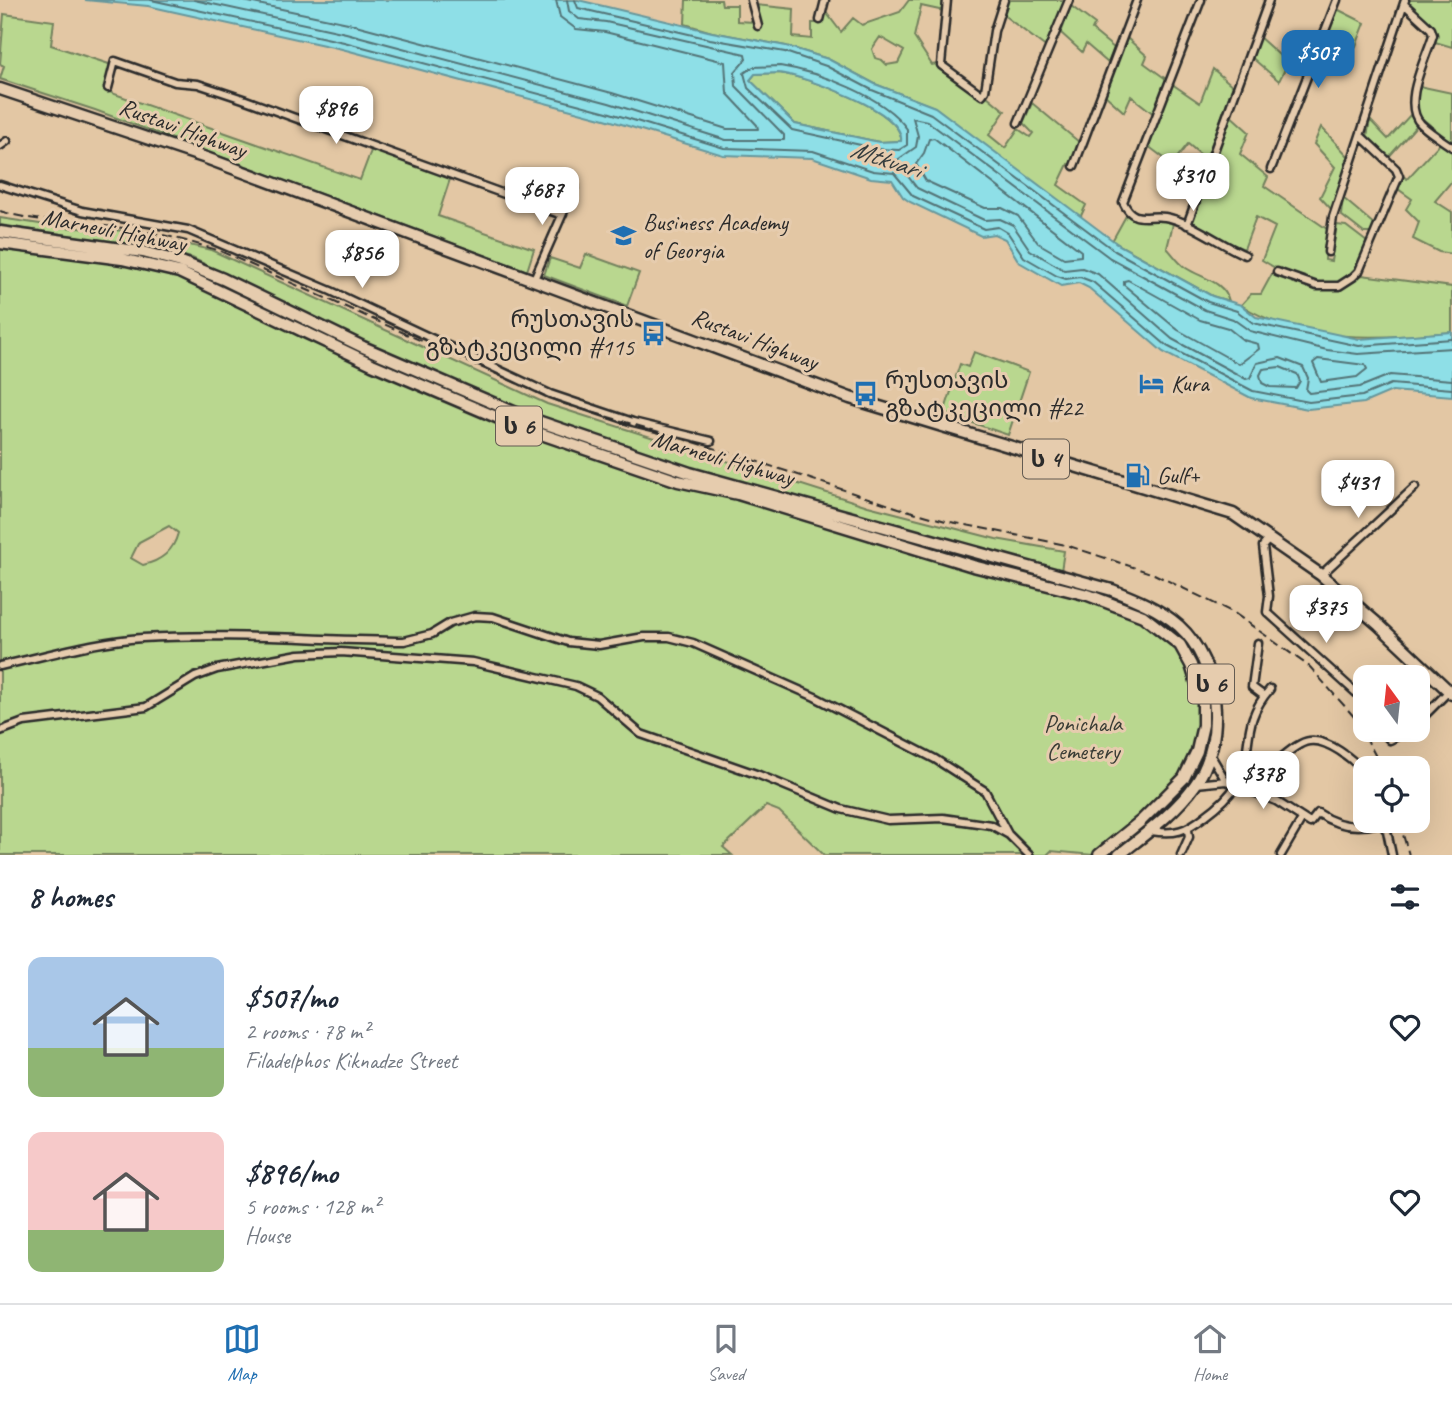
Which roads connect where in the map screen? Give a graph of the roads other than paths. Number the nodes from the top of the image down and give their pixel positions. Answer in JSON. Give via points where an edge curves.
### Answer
{"nodes":[{"id":1,"x":751,"y":0,"type":"edge"},
{"id":2,"x":825,"y":0,"type":"edge"},
{"id":3,"x":947,"y":0,"type":"edge"},
{"id":4,"x":1004,"y":0,"type":"edge"},
{"id":5,"x":1069,"y":0,"type":"edge"},
{"id":6,"x":1137,"y":0,"type":"edge"},
{"id":7,"x":1201,"y":0,"type":"edge"},
{"id":8,"x":1269,"y":0,"type":"edge"},
{"id":9,"x":1336,"y":0,"type":"edge"},
{"id":10,"x":1405,"y":2,"type":"edge"},
{"id":11,"x":820,"y":20,"type":"dead end"},
{"id":12,"x":758,"y":26,"type":"dead end"},
{"id":13,"x":0,"y":89,"type":"edge"},
{"id":14,"x":108,"y":89,"type":"dead end"},
{"id":15,"x":1018,"y":123,"type":"dead end"},
{"id":16,"x":1362,"y":136,"type":"junction"},
{"id":17,"x":7,"y":141,"type":"dead end"},
{"id":18,"x":0,"y":146,"type":"edge"},
{"id":19,"x":1452,"y":148,"type":"edge"},
{"id":20,"x":1074,"y":166,"type":"dead end"},
{"id":21,"x":1271,"y":169,"type":"dead end"},
{"id":22,"x":0,"y":185,"type":"edge"},
{"id":23,"x":575,"y":186,"type":"dead end"},
{"id":24,"x":562,"y":215,"type":"junction"},
{"id":25,"x":1187,"y":225,"type":"junction"},
{"id":26,"x":0,"y":232,"type":"edge"},
{"id":27,"x":0,"y":243,"type":"edge"},
{"id":28,"x":1328,"y":252,"type":"dead end"},
{"id":29,"x":1245,"y":255,"type":"dead end"},
{"id":30,"x":1277,"y":272,"type":"dead end"},
{"id":31,"x":534,"y":279,"type":"junction"},
{"id":32,"x":710,"y":441,"type":"dead end"},
{"id":33,"x":1415,"y":487,"type":"dead end"},
{"id":34,"x":1270,"y":538,"type":"junction"},
{"id":35,"x":975,"y":554,"type":"junction"},
{"id":36,"x":990,"y":559,"type":"junction"},
{"id":37,"x":973,"y":566,"type":"junction"},
{"id":38,"x":987,"y":570,"type":"junction"},
{"id":39,"x":1321,"y":575,"type":"junction"},
{"id":40,"x":1258,"y":643,"type":"dead end"},
{"id":41,"x":0,"y":666,"type":"edge"},
{"id":42,"x":1270,"y":689,"type":"dead end"},
{"id":43,"x":1353,"y":690,"type":"edge"},
{"id":44,"x":1451,"y":693,"type":"edge"},
{"id":45,"x":1264,"y":696,"type":"junction"},
{"id":46,"x":1430,"y":711,"type":"edge"},
{"id":47,"x":0,"y":731,"type":"edge"},
{"id":48,"x":1209,"y":752,"type":"junction"},
{"id":49,"x":1353,"y":764,"type":"edge"},
{"id":50,"x":1226,"y":781,"type":"junction"},
{"id":51,"x":1196,"y":784,"type":"junction"},
{"id":52,"x":1235,"y":786,"type":"junction"},
{"id":53,"x":1250,"y":790,"type":"junction"},
{"id":54,"x":1302,"y":819,"type":"junction"},
{"id":55,"x":1353,"y":827,"type":"edge"},
{"id":56,"x":1149,"y":830,"type":"junction"},
{"id":57,"x":1188,"y":830,"type":"junction"},
{"id":58,"x":1387,"y":833,"type":"edge"},
{"id":59,"x":1009,"y":835,"type":"junction"},
{"id":60,"x":1027,"y":853,"type":"edge"},
{"id":61,"x":1038,"y":855,"type":"edge"},
{"id":62,"x":1099,"y":855,"type":"edge"},
{"id":63,"x":1119,"y":855,"type":"edge"},
{"id":64,"x":1181,"y":855,"type":"edge"},
{"id":65,"x":1281,"y":855,"type":"edge"},
{"id":66,"x":1392,"y":855,"type":"edge"}],
"edges":[{"from":1,"to":12,"type":"street"},
{"from":2,"to":11,"type":"street"},
{"from":3,"to":4,"type":"street","via":[[941,65],[984,94]]},
{"from":5,"to":15,"type":"street"},
{"from":6,"to":20,"type":"street"},
{"from":7,"to":25,"type":"street","via":[[1123,202],[1138,219],[1165,217]]},
{"from":8,"to":25,"type":"street"},
{"from":9,"to":21,"type":"street"},
{"from":10,"to":16,"type":"street"},
{"from":10,"to":19,"type":"street","via":[[1433,36],[1413,112]]},
{"from":13,"to":31,"type":"highway","name":"Rustavi Highway","number":"ს 4","via":[[111,124]]},
{"from":14,"to":24,"type":"street","via":[[115,61],[175,82],[198,84]]},
{"from":16,"to":28,"type":"street","via":[[1333,217]]},
{"from":16,"to":30,"type":"street","via":[[1399,176],[1359,271],[1333,286],[1317,286]]},
{"from":17,"to":18,"type":"street"},
{"from":22,"to":32,"type":"street","via":[[82,211],[188,230],[550,394]]},
{"from":23,"to":24,"type":"street"},
{"from":24,"to":31,"type":"street"},
{"from":25,"to":29,"type":"street"},
{"from":26,"to":35,"type":"highway","name":"Marneuli Highway","number":"ს 6","via":[[143,252],[181,262],[523,416],[691,473]]},
{"from":27,"to":37,"type":"highway","name":"Marneuli Highway","number":"ს 6","via":[[122,259],[179,272],[372,364],[515,425],[678,481],[738,494]]},
{"from":31,"to":34,"type":"highway","name":"Rustavi Highway","number":"ს 4","via":[[897,414],[1233,514]]},
{"from":33,"to":39,"type":"street"},
{"from":34,"to":39,"type":"highway","name":"Rustavi Highway","number":"ს 4"},
{"from":34,"to":43,"type":"street","via":[[1263,546],[1267,612]]},
{"from":35,"to":36,"type":"highway","name":"Marneuli Highway","number":"ს 6"},
{"from":35,"to":37,"type":"highway"},
{"from":36,"to":38,"type":"highway"},
{"from":36,"to":48,"type":"highway","name":"Marneuli Highway","number":"ს 6","via":[[1112,590],[1178,625],[1194,644],[1211,682],[1215,707]]},
{"from":37,"to":38,"type":"highway","name":"Marneuli Highway","number":"ს 6"},
{"from":38,"to":62,"type":"highway","name":"Marneuli Highway","number":"ს 6","via":[[1128,608],[1171,636],[1191,665],[1203,702],[1203,725],[1193,760],[1174,790]]},
{"from":39,"to":44,"type":"highway","name":"Rustavi Highway","number":"ს 4"},
{"from":40,"to":45,"type":"street","via":[[1252,687]]},
{"from":41,"to":59,"type":"street","via":[[139,638],[404,641],[475,616],[493,617],[568,642],[600,645],[669,636],[815,697],[935,759],[985,791]]},
{"from":42,"to":45,"type":"street"},
{"from":44,"to":46,"type":"street"},
{"from":45,"to":52,"type":"street","via":[[1252,713],[1247,750]]},
{"from":47,"to":59,"type":"street","via":[[24,722],[146,707],[217,669],[299,654],[341,652],[474,662],[576,685],[597,696],[642,734],[841,809],[888,820],[943,818],[991,825]]},
{"from":48,"to":50,"type":"street"},
{"from":48,"to":51,"type":"highway","name":"Marneuli Highway","number":"ს 6"},
{"from":49,"to":53,"type":"street","via":[[1338,751],[1306,741]]},
{"from":50,"to":51,"type":"street"},
{"from":50,"to":52,"type":"street"},
{"from":51,"to":56,"type":"highway","name":"Marneuli Highway","number":"ს 6"},
{"from":52,"to":53,"type":"street"},
{"from":52,"to":57,"type":"street"},
{"from":53,"to":54,"type":"street"},
{"from":54,"to":55,"type":"street","via":[[1310,823],[1318,813]]},
{"from":54,"to":65,"type":"street"},
{"from":56,"to":57,"type":"street","via":[[1170,834]]},
{"from":56,"to":63,"type":"highway","name":"Marneuli Highway","number":"ს 6"},
{"from":57,"to":64,"type":"street"},
{"from":58,"to":66,"type":"street"},
{"from":59,"to":60,"type":"street"},
{"from":60,"to":61,"type":"street"}]}
